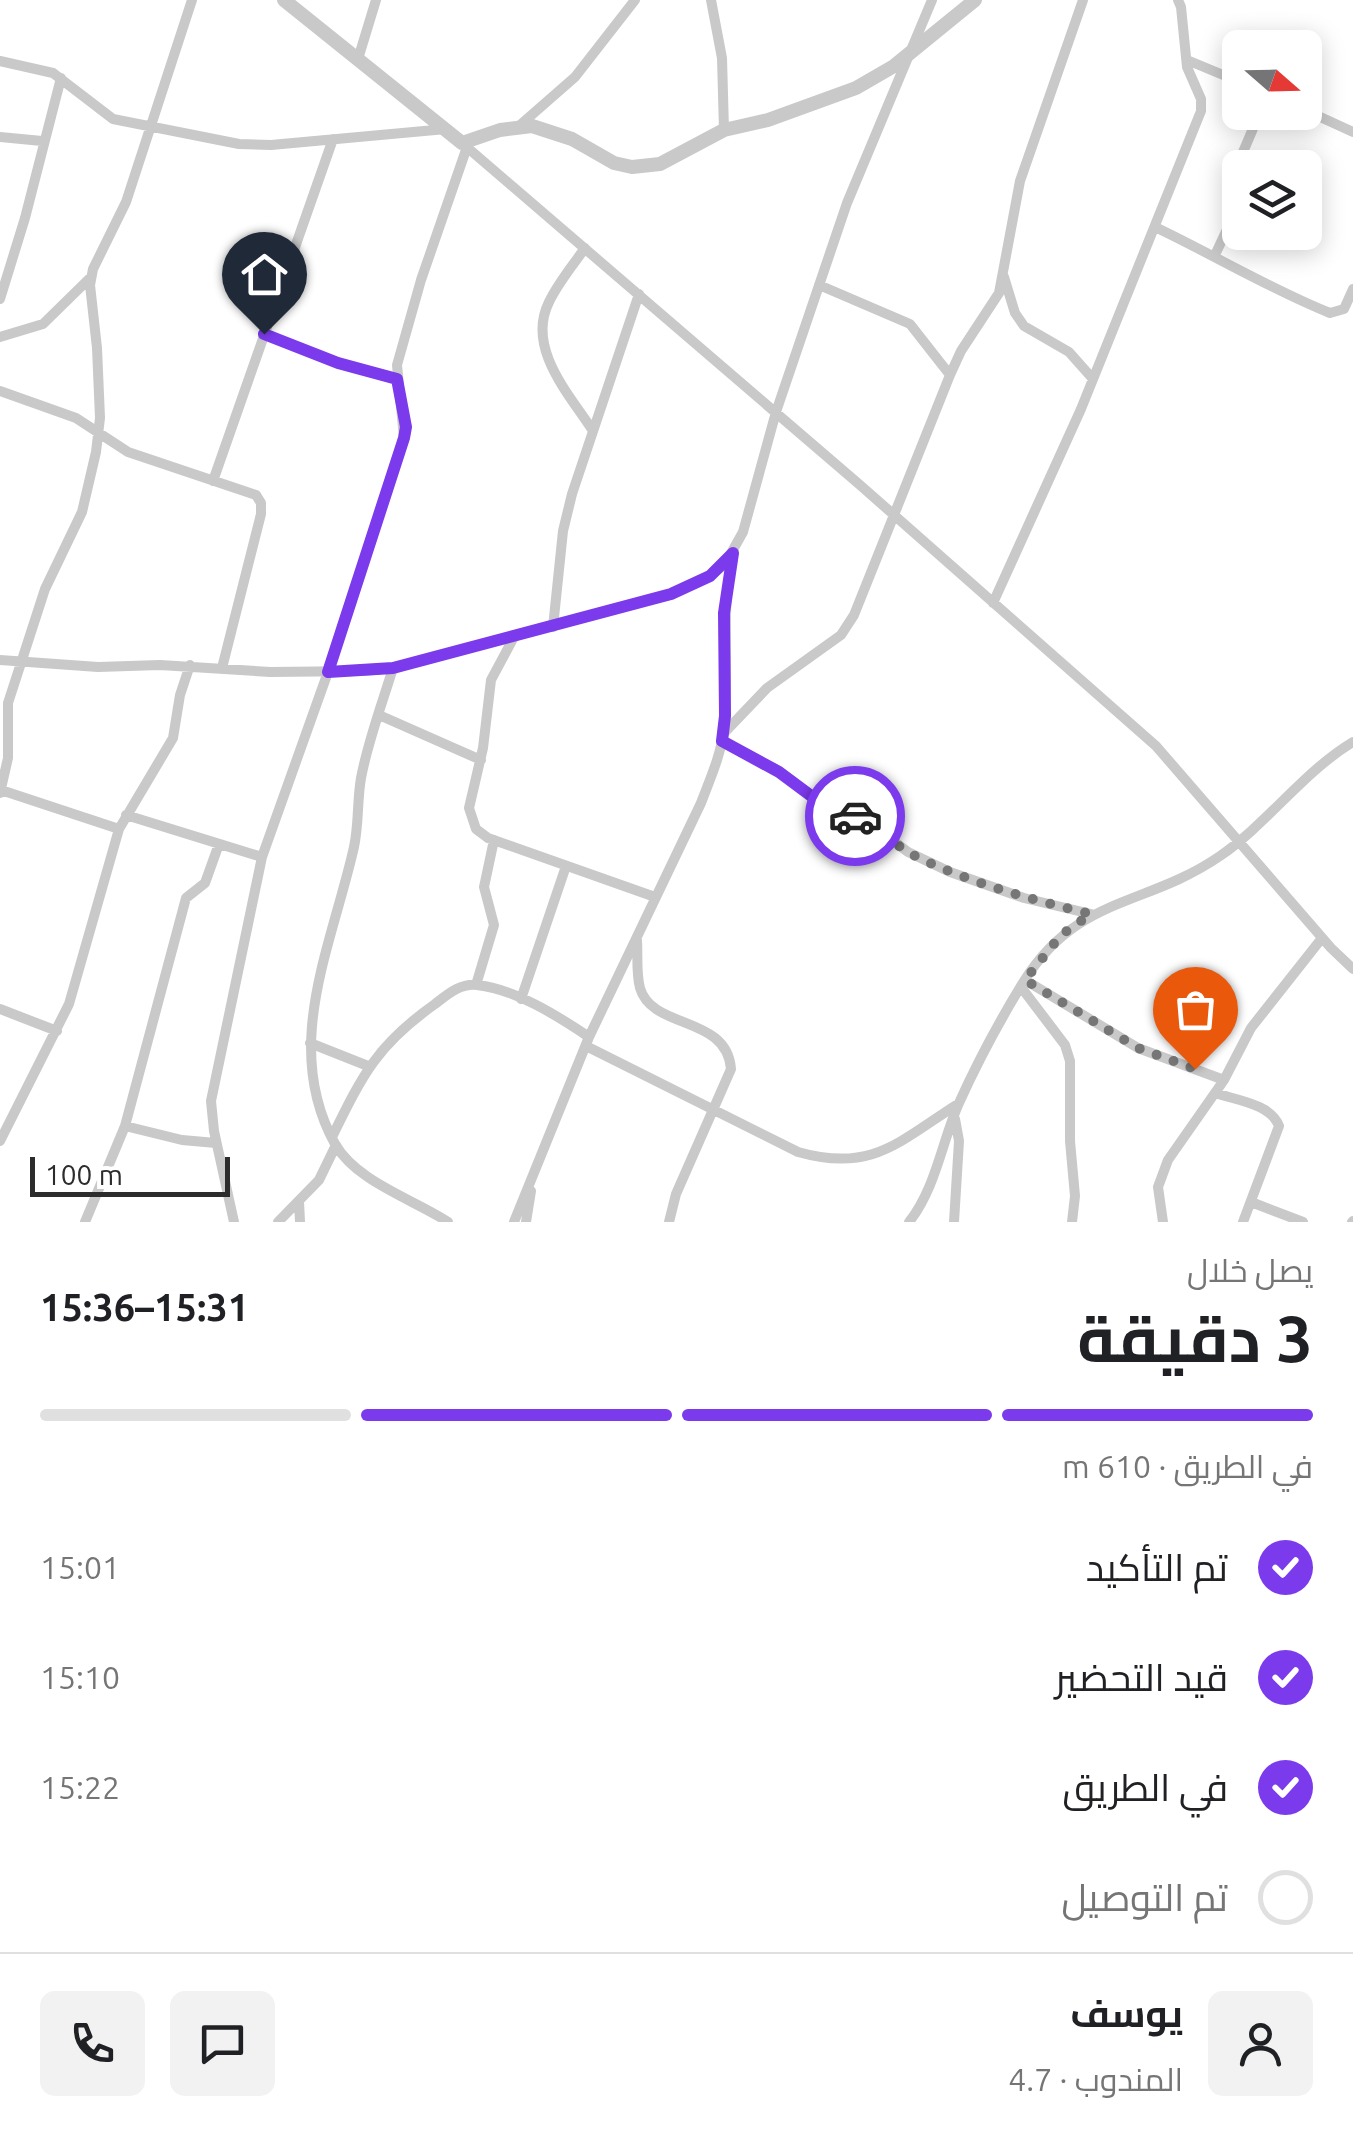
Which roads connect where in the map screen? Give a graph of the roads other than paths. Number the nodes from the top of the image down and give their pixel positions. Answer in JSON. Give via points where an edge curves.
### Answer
{"nodes":[{"id":1,"x":192,"y":0,"type":"edge"},
{"id":2,"x":284,"y":0,"type":"edge"},
{"id":3,"x":376,"y":0,"type":"edge"},
{"id":4,"x":635,"y":0,"type":"edge"},
{"id":5,"x":711,"y":0,"type":"edge"},
{"id":6,"x":932,"y":0,"type":"edge"},
{"id":7,"x":975,"y":0,"type":"edge"},
{"id":8,"x":1083,"y":0,"type":"edge"},
{"id":9,"x":1178,"y":0,"type":"edge"},
{"id":10,"x":910,"y":55,"type":"junction"},
{"id":11,"x":358,"y":59,"type":"junction"},
{"id":12,"x":1186,"y":60,"type":"junction"},
{"id":13,"x":0,"y":61,"type":"edge"},
{"id":14,"x":1222,"y":75,"type":"edge"},
{"id":15,"x":61,"y":78,"type":"junction"},
{"id":16,"x":1322,"y":118,"type":"edge"},
{"id":17,"x":152,"y":126,"type":"junction"},
{"id":18,"x":519,"y":126,"type":"junction"},
{"id":19,"x":446,"y":130,"type":"junction"},
{"id":20,"x":724,"y":130,"type":"junction"},
{"id":21,"x":1253,"y":130,"type":"edge"},
{"id":22,"x":1353,"y":132,"type":"edge"},
{"id":23,"x":0,"y":138,"type":"edge"},
{"id":24,"x":333,"y":139,"type":"junction"},
{"id":25,"x":42,"y":141,"type":"junction"},
{"id":26,"x":465,"y":145,"type":"junction"},
{"id":27,"x":1155,"y":227,"type":"junction"},
{"id":28,"x":585,"y":248,"type":"junction"},
{"id":29,"x":1215,"y":255,"type":"junction"},
{"id":30,"x":92,"y":276,"type":"junction"},
{"id":31,"x":1004,"y":276,"type":"junction"},
{"id":32,"x":819,"y":285,"type":"junction"},
{"id":33,"x":1353,"y":289,"type":"edge"},
{"id":34,"x":639,"y":294,"type":"junction"},
{"id":35,"x":0,"y":299,"type":"edge"},
{"id":36,"x":264,"y":334,"type":"junction"},
{"id":37,"x":0,"y":337,"type":"edge"},
{"id":38,"x":950,"y":375,"type":"junction"},
{"id":39,"x":397,"y":379,"type":"junction"},
{"id":40,"x":1093,"y":379,"type":"junction"},
{"id":41,"x":0,"y":392,"type":"edge"},
{"id":42,"x":776,"y":412,"type":"junction"},
{"id":43,"x":593,"y":431,"type":"junction"},
{"id":44,"x":98,"y":435,"type":"junction"},
{"id":45,"x":213,"y":481,"type":"junction"},
{"id":46,"x":894,"y":515,"type":"junction"},
{"id":47,"x":733,"y":553,"type":"junction"},
{"id":48,"x":993,"y":602,"type":"junction"},
{"id":49,"x":552,"y":627,"type":"junction"},
{"id":50,"x":514,"y":637,"type":"junction"},
{"id":51,"x":0,"y":660,"type":"edge"},
{"id":52,"x":20,"y":662,"type":"junction"},
{"id":53,"x":190,"y":666,"type":"junction"},
{"id":54,"x":222,"y":668,"type":"junction"},
{"id":55,"x":393,"y":668,"type":"junction"},
{"id":56,"x":328,"y":672,"type":"junction"},
{"id":57,"x":379,"y":715,"type":"junction"},
{"id":58,"x":723,"y":737,"type":"junction"},
{"id":59,"x":1353,"y":742,"type":"edge"},
{"id":60,"x":481,"y":760,"type":"junction"},
{"id":61,"x":0,"y":791,"type":"edge"},
{"id":62,"x":126,"y":815,"type":"junction"},
{"id":63,"x":120,"y":829,"type":"junction"},
{"id":64,"x":494,"y":840,"type":"junction"},
{"id":65,"x":1238,"y":843,"type":"junction"},
{"id":66,"x":219,"y":844,"type":"junction"},
{"id":67,"x":262,"y":858,"type":"junction"},
{"id":68,"x":566,"y":866,"type":"junction"},
{"id":69,"x":655,"y":898,"type":"junction"},
{"id":70,"x":1091,"y":914,"type":"junction"},
{"id":71,"x":636,"y":936,"type":"junction"},
{"id":72,"x":1322,"y":938,"type":"junction"},
{"id":73,"x":1353,"y":969,"type":"edge"},
{"id":74,"x":1023,"y":984,"type":"junction"},
{"id":75,"x":476,"y":985,"type":"junction"},
{"id":76,"x":521,"y":1000,"type":"junction"},
{"id":77,"x":0,"y":1010,"type":"edge"},
{"id":78,"x":57,"y":1031,"type":"junction"},
{"id":79,"x":588,"y":1041,"type":"junction"},
{"id":80,"x":310,"y":1043,"type":"junction"},
{"id":81,"x":368,"y":1066,"type":"junction"},
{"id":82,"x":1224,"y":1080,"type":"junction"},
{"id":83,"x":1215,"y":1093,"type":"junction"},
{"id":84,"x":958,"y":1104,"type":"junction"},
{"id":85,"x":715,"y":1110,"type":"junction"},
{"id":86,"x":954,"y":1116,"type":"junction"},
{"id":87,"x":126,"y":1126,"type":"junction"},
{"id":88,"x":0,"y":1141,"type":"edge"},
{"id":89,"x":334,"y":1141,"type":"junction"},
{"id":90,"x":216,"y":1144,"type":"junction"},
{"id":91,"x":534,"y":1176,"type":"junction"},
{"id":92,"x":299,"y":1201,"type":"junction"},
{"id":93,"x":1251,"y":1202,"type":"junction"},
{"id":94,"x":85,"y":1222,"type":"edge"},
{"id":95,"x":234,"y":1222,"type":"edge"},
{"id":96,"x":278,"y":1222,"type":"edge"},
{"id":97,"x":300,"y":1222,"type":"edge"},
{"id":98,"x":448,"y":1222,"type":"edge"},
{"id":99,"x":514,"y":1222,"type":"edge"},
{"id":100,"x":526,"y":1222,"type":"edge"},
{"id":101,"x":669,"y":1222,"type":"edge"},
{"id":102,"x":909,"y":1222,"type":"edge"},
{"id":103,"x":954,"y":1222,"type":"edge"},
{"id":104,"x":1072,"y":1222,"type":"edge"},
{"id":105,"x":1164,"y":1222,"type":"edge"},
{"id":106,"x":1243,"y":1222,"type":"edge"},
{"id":107,"x":1303,"y":1222,"type":"edge"}],
"edges":[{"from":1,"to":17,"type":"street"},
{"from":2,"to":11,"type":"street"},
{"from":3,"to":11,"type":"street"},
{"from":4,"to":18,"type":"street","via":[[575,77]]},
{"from":5,"to":20,"type":"street","via":[[722,58]]},
{"from":6,"to":10,"type":"street"},
{"from":7,"to":10,"type":"street"},
{"from":8,"to":31,"type":"street","via":[[1020,181]]},
{"from":9,"to":12,"type":"street"},
{"from":10,"to":20,"type":"street","via":[[856,88]]},
{"from":10,"to":32,"type":"street"},
{"from":11,"to":19,"type":"street"},
{"from":12,"to":14,"type":"street"},
{"from":12,"to":27,"type":"street","via":[[1202,110]]},
{"from":13,"to":15,"type":"street"},
{"from":15,"to":17,"type":"street","via":[[113,118]]},
{"from":15,"to":25,"type":"street"},
{"from":16,"to":22,"type":"street"},
{"from":17,"to":24,"type":"street","via":[[239,144]]},
{"from":17,"to":30,"type":"street"},
{"from":18,"to":20,"type":"street","via":[[549,130],[632,167],[660,164]]},
{"from":18,"to":26,"type":"street"},
{"from":19,"to":24,"type":"street"},
{"from":19,"to":26,"type":"street"},
{"from":21,"to":29,"type":"street","via":[[1236,171],[1237,208]]},
{"from":23,"to":25,"type":"street"},
{"from":24,"to":36,"type":"street"},
{"from":25,"to":35,"type":"street"},
{"from":26,"to":28,"type":"street"},
{"from":26,"to":39,"type":"street"},
{"from":27,"to":29,"type":"street"},
{"from":27,"to":40,"type":"street"},
{"from":28,"to":34,"type":"street"},
{"from":28,"to":43,"type":"street","via":[[550,301],[541,330],[551,363]]},
{"from":29,"to":33,"type":"street","via":[[1330,313],[1344,309]]},
{"from":30,"to":37,"type":"street","via":[[43,324]]},
{"from":30,"to":44,"type":"street"},
{"from":31,"to":38,"type":"street"},
{"from":31,"to":40,"type":"street","via":[[1024,326],[1069,352]]},
{"from":32,"to":38,"type":"street","via":[[910,324]]},
{"from":32,"to":42,"type":"street"},
{"from":34,"to":42,"type":"street"},
{"from":34,"to":43,"type":"street"},
{"from":36,"to":39,"type":"street"},
{"from":36,"to":45,"type":"street"},
{"from":38,"to":46,"type":"street"},
{"from":39,"to":56,"type":"street","via":[[404,438]]},
{"from":40,"to":48,"type":"street"},
{"from":41,"to":44,"type":"street","via":[[76,418]]},
{"from":42,"to":46,"type":"street"},
{"from":42,"to":47,"type":"street"},
{"from":43,"to":49,"type":"street","via":[[563,531]]},
{"from":44,"to":45,"type":"street"},
{"from":44,"to":52,"type":"street","via":[[82,512]]},
{"from":45,"to":54,"type":"street","via":[[256,495],[261,503]]},
{"from":46,"to":48,"type":"street"},
{"from":46,"to":58,"type":"street","via":[[848,628],[766,688]]},
{"from":47,"to":49,"type":"street","via":[[710,576],[671,594]]},
{"from":47,"to":58,"type":"street","via":[[724,613]]},
{"from":48,"to":65,"type":"street","via":[[1156,746]]},
{"from":49,"to":50,"type":"street"},
{"from":50,"to":55,"type":"street"},
{"from":50,"to":60,"type":"street","via":[[491,680]]},
{"from":51,"to":52,"type":"street"},
{"from":52,"to":53,"type":"street"},
{"from":52,"to":61,"type":"street","via":[[8,703]]},
{"from":53,"to":54,"type":"street"},
{"from":53,"to":62,"type":"street","via":[[173,738]]},
{"from":54,"to":56,"type":"street"},
{"from":55,"to":56,"type":"street"},
{"from":55,"to":57,"type":"street"},
{"from":56,"to":67,"type":"street"},
{"from":57,"to":60,"type":"street"},
{"from":57,"to":80,"type":"street","via":[[362,775],[354,846],[322,959]]},
{"from":58,"to":69,"type":"street","via":[[701,802]]},
{"from":58,"to":70,"type":"street","via":[[814,798],[865,820],[936,866]]},
{"from":59,"to":65,"type":"street"},
{"from":60,"to":64,"type":"street","via":[[469,808],[476,829]]},
{"from":61,"to":63,"type":"street"},
{"from":62,"to":63,"type":"street"},
{"from":62,"to":66,"type":"street"},
{"from":63,"to":78,"type":"street"},
{"from":64,"to":68,"type":"street"},
{"from":64,"to":75,"type":"street","via":[[484,886],[494,924]]},
{"from":65,"to":70,"type":"street","via":[[1198,869]]},
{"from":65,"to":72,"type":"street"},
{"from":66,"to":67,"type":"street"},
{"from":66,"to":87,"type":"street","via":[[206,882],[186,898]]},
{"from":67,"to":90,"type":"street","via":[[211,1102]]},
{"from":68,"to":69,"type":"street"},
{"from":68,"to":76,"type":"street"},
{"from":69,"to":71,"type":"street"},
{"from":70,"to":74,"type":"street","via":[[1061,935]]},
{"from":71,"to":79,"type":"street"},
{"from":71,"to":85,"type":"street","via":[[646,998],[714,1036],[730,1056],[732,1068]]},
{"from":72,"to":73,"type":"street"},
{"from":72,"to":82,"type":"street","via":[[1251,1028]]},
{"from":74,"to":82,"type":"street","via":[[1138,1048]]},
{"from":74,"to":84,"type":"street"},
{"from":74,"to":104,"type":"street","via":[[1070,1060]]},
{"from":75,"to":76,"type":"street"},
{"from":75,"to":81,"type":"street","via":[[456,989],[402,1027]]},
{"from":76,"to":79,"type":"street"},
{"from":77,"to":78,"type":"street"},
{"from":78,"to":88,"type":"street"},
{"from":79,"to":85,"type":"street"},
{"from":79,"to":91,"type":"street"},
{"from":80,"to":81,"type":"street"},
{"from":80,"to":89,"type":"street","via":[[314,1086]]},
{"from":81,"to":89,"type":"street"},
{"from":82,"to":83,"type":"street"},
{"from":83,"to":93,"type":"street","via":[[1267,1110],[1279,1126]]},
{"from":83,"to":105,"type":"street","via":[[1160,1177]]},
{"from":84,"to":85,"type":"street","via":[[877,1155],[827,1160]]},
{"from":84,"to":86,"type":"street"},
{"from":85,"to":101,"type":"street"},
{"from":86,"to":102,"type":"street"},
{"from":86,"to":103,"type":"street"},
{"from":87,"to":90,"type":"street"},
{"from":87,"to":94,"type":"street"},
{"from":89,"to":92,"type":"street","via":[[319,1180]]},
{"from":89,"to":98,"type":"street","via":[[368,1176]]},
{"from":90,"to":95,"type":"street"},
{"from":91,"to":99,"type":"street"},
{"from":91,"to":100,"type":"street"},
{"from":92,"to":96,"type":"street"},
{"from":92,"to":97,"type":"street"},
{"from":93,"to":106,"type":"street"},
{"from":93,"to":107,"type":"street"}]}
